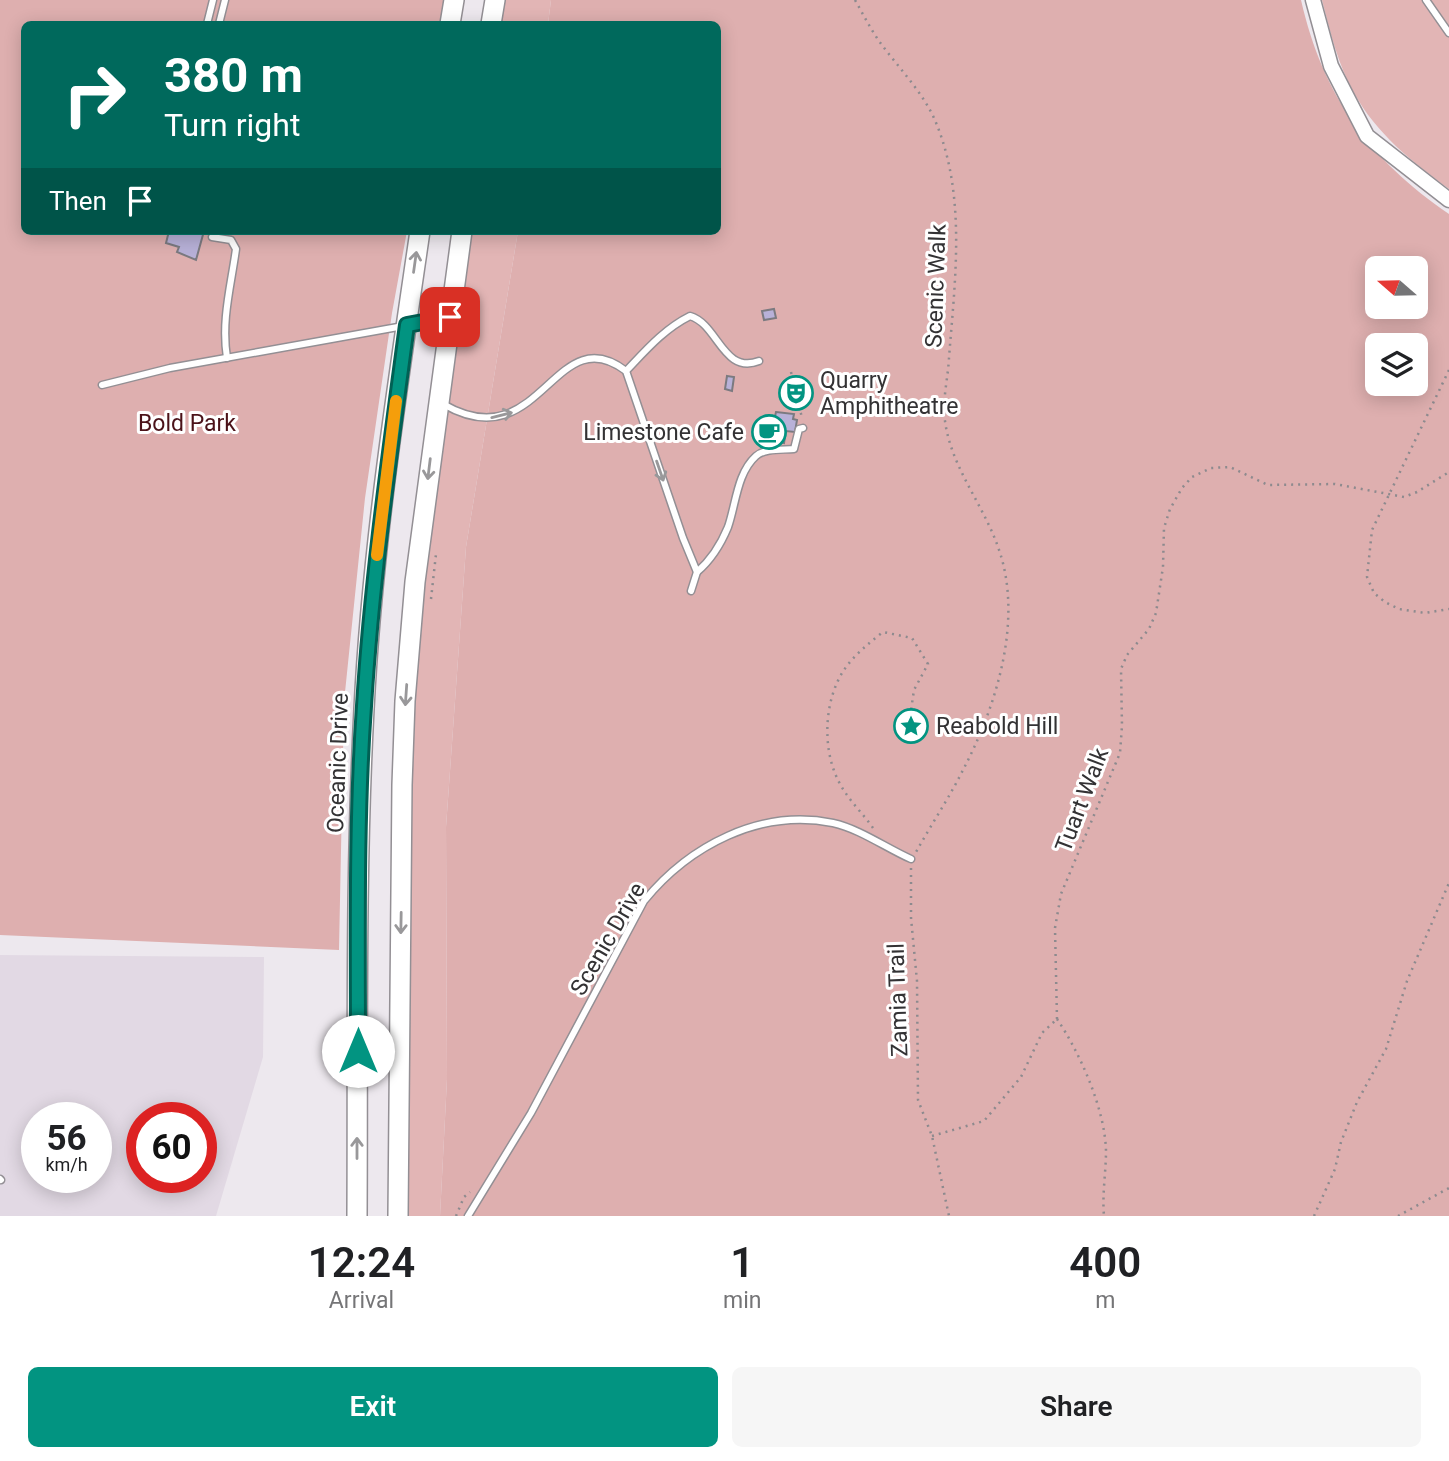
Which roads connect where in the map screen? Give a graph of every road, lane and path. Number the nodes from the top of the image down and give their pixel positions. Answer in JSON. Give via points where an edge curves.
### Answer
{"nodes":[{"id":1,"x":213,"y":0,"type":"edge"},
{"id":2,"x":225,"y":0,"type":"edge"},
{"id":3,"x":454,"y":0,"type":"edge"},
{"id":4,"x":495,"y":0,"type":"edge"},
{"id":5,"x":855,"y":0,"type":"edge"},
{"id":6,"x":1313,"y":0,"type":"edge"},
{"id":7,"x":1426,"y":0,"type":"edge"},
{"id":8,"x":208,"y":21,"type":"edge"},
{"id":9,"x":220,"y":21,"type":"edge"},
{"id":10,"x":450,"y":21,"type":"edge"},
{"id":11,"x":492,"y":21,"type":"edge"},
{"id":12,"x":1449,"y":33,"type":"edge"},
{"id":13,"x":1449,"y":200,"type":"edge"},
{"id":14,"x":419,"y":235,"type":"edge"},
{"id":15,"x":461,"y":235,"type":"edge"},
{"id":16,"x":212,"y":237,"type":"dead end"},
{"id":17,"x":450,"y":317,"type":"junction"},
{"id":18,"x":407,"y":325,"type":"junction"},
{"id":19,"x":227,"y":358,"type":"junction"},
{"id":20,"x":759,"y":361,"type":"dead end"},
{"id":21,"x":1449,"y":370,"type":"edge"},
{"id":22,"x":626,"y":371,"type":"junction"},
{"id":23,"x":791,"y":372,"type":"dead end"},
{"id":24,"x":103,"y":385,"type":"dead end"},
{"id":25,"x":438,"y":401,"type":"junction"},
{"id":26,"x":803,"y":428,"type":"joint"},
{"id":27,"x":1449,"y":472,"type":"edge"},
{"id":28,"x":1388,"y":496,"type":"junction"},
{"id":29,"x":437,"y":549,"type":"dead end"},
{"id":30,"x":697,"y":572,"type":"junction"},
{"id":31,"x":691,"y":591,"type":"dead end"},
{"id":32,"x":430,"y":604,"type":"dead end"},
{"id":33,"x":1449,"y":609,"type":"edge"},
{"id":34,"x":910,"y":717,"type":"junction"},
{"id":35,"x":888,"y":849,"type":"junction"},
{"id":36,"x":911,"y":859,"type":"junction"},
{"id":37,"x":1449,"y":883,"type":"edge"},
{"id":38,"x":1057,"y":1019,"type":"junction"},
{"id":39,"x":932,"y":1136,"type":"junction"},
{"id":40,"x":476,"y":1188,"type":"dead end"},
{"id":41,"x":1449,"y":1188,"type":"edge"},
{"id":42,"x":1318,"y":1208,"type":"junction"},
{"id":43,"x":357,"y":1216,"type":"edge"},
{"id":44,"x":398,"y":1216,"type":"edge"},
{"id":45,"x":456,"y":1216,"type":"edge"},
{"id":46,"x":468,"y":1216,"type":"edge"},
{"id":47,"x":949,"y":1216,"type":"edge"},
{"id":48,"x":1104,"y":1216,"type":"edge"},
{"id":49,"x":1314,"y":1216,"type":"edge"},
{"id":50,"x":1320,"y":1216,"type":"edge"},
{"id":51,"x":1398,"y":1216,"type":"edge"}],
"edges":[{"from":1,"to":8,"type":"lane"},
{"from":2,"to":9,"type":"lane"},
{"from":3,"to":10,"type":"main road"},
{"from":4,"to":11,"type":"main road"},
{"from":5,"to":36,"type":"path","name":"Scenic Walk","via":[[934,118],[948,163],[957,228],[944,419],[953,453],[1000,551],[1010,599],[1006,651],[979,735],[964,770]]},
{"from":6,"to":13,"type":"street","via":[[1331,66],[1367,136]]},
{"from":7,"to":12,"type":"lane"},
{"from":18,"to":14,"type":"main road","name":"Oceanic Drive","one_way":true},
{"from":15,"to":17,"type":"main road"},
{"from":16,"to":19,"type":"lane","via":[[230,240],[236,249],[223,335]]},
{"from":17,"to":18,"type":"lane"},
{"from":17,"to":25,"type":"main road"},
{"from":18,"to":19,"type":"lane"},
{"from":43,"to":18,"type":"main road","name":"Oceanic Drive","one_way":true,"via":[[364,708],[376,564]]},
{"from":19,"to":24,"type":"lane"},
{"from":20,"to":22,"type":"lane","via":[[741,364],[730,358],[706,324],[690,316],[655,339]]},
{"from":21,"to":28,"type":"path"},
{"from":25,"to":22,"type":"lane","one_way":true,"via":[[472,416],[506,416],[528,405],[583,359],[614,362]]},
{"from":22,"to":30,"type":"lane","one_way":true},
{"from":23,"to":26,"type":"path"},
{"from":25,"to":44,"type":"main road","one_way":true,"via":[[405,701]]},
{"from":26,"to":30,"type":"lane","via":[[794,449],[758,454],[747,468],[723,538]]},
{"from":27,"to":28,"type":"path","via":[[1417,492]]},
{"from":28,"to":33,"type":"path","via":[[1372,530],[1368,554],[1367,577],[1374,593],[1399,609],[1425,613]]},
{"from":28,"to":38,"type":"path","name":"Tuart Walk","via":[[1335,484],[1268,485],[1230,467],[1211,468],[1182,488],[1164,528],[1156,613],[1121,669],[1120,753],[1061,894],[1055,928]]},
{"from":29,"to":32,"type":"path"},
{"from":30,"to":31,"type":"lane"},
{"from":34,"to":34,"type":"path","via":[[918,724],[915,740],[900,727]]},
{"from":34,"to":35,"type":"path","via":[[914,690],[928,664],[912,638],[883,632],[842,672],[827,726],[837,779],[872,827],[885,835]]},
{"from":35,"to":36,"type":"lane","name":"Scenic Drive"},
{"from":35,"to":46,"type":"lane","name":"Scenic Drive","via":[[835,823],[788,821],[728,834],[663,879],[644,901],[531,1113]]},
{"from":36,"to":39,"type":"path","name":"Zamia Trail","via":[[918,1100]]},
{"from":37,"to":42,"type":"path"},
{"from":38,"to":39,"type":"path","via":[[1042,1033],[1021,1077],[984,1121]]},
{"from":38,"to":48,"type":"path","via":[[1077,1052],[1104,1123]]},
{"from":39,"to":47,"type":"path","name":"Zamia Trail"},
{"from":40,"to":45,"type":"path","via":[[464,1197]]},
{"from":41,"to":51,"type":"path"},
{"from":42,"to":49,"type":"path"},
{"from":42,"to":50,"type":"path"}]}
